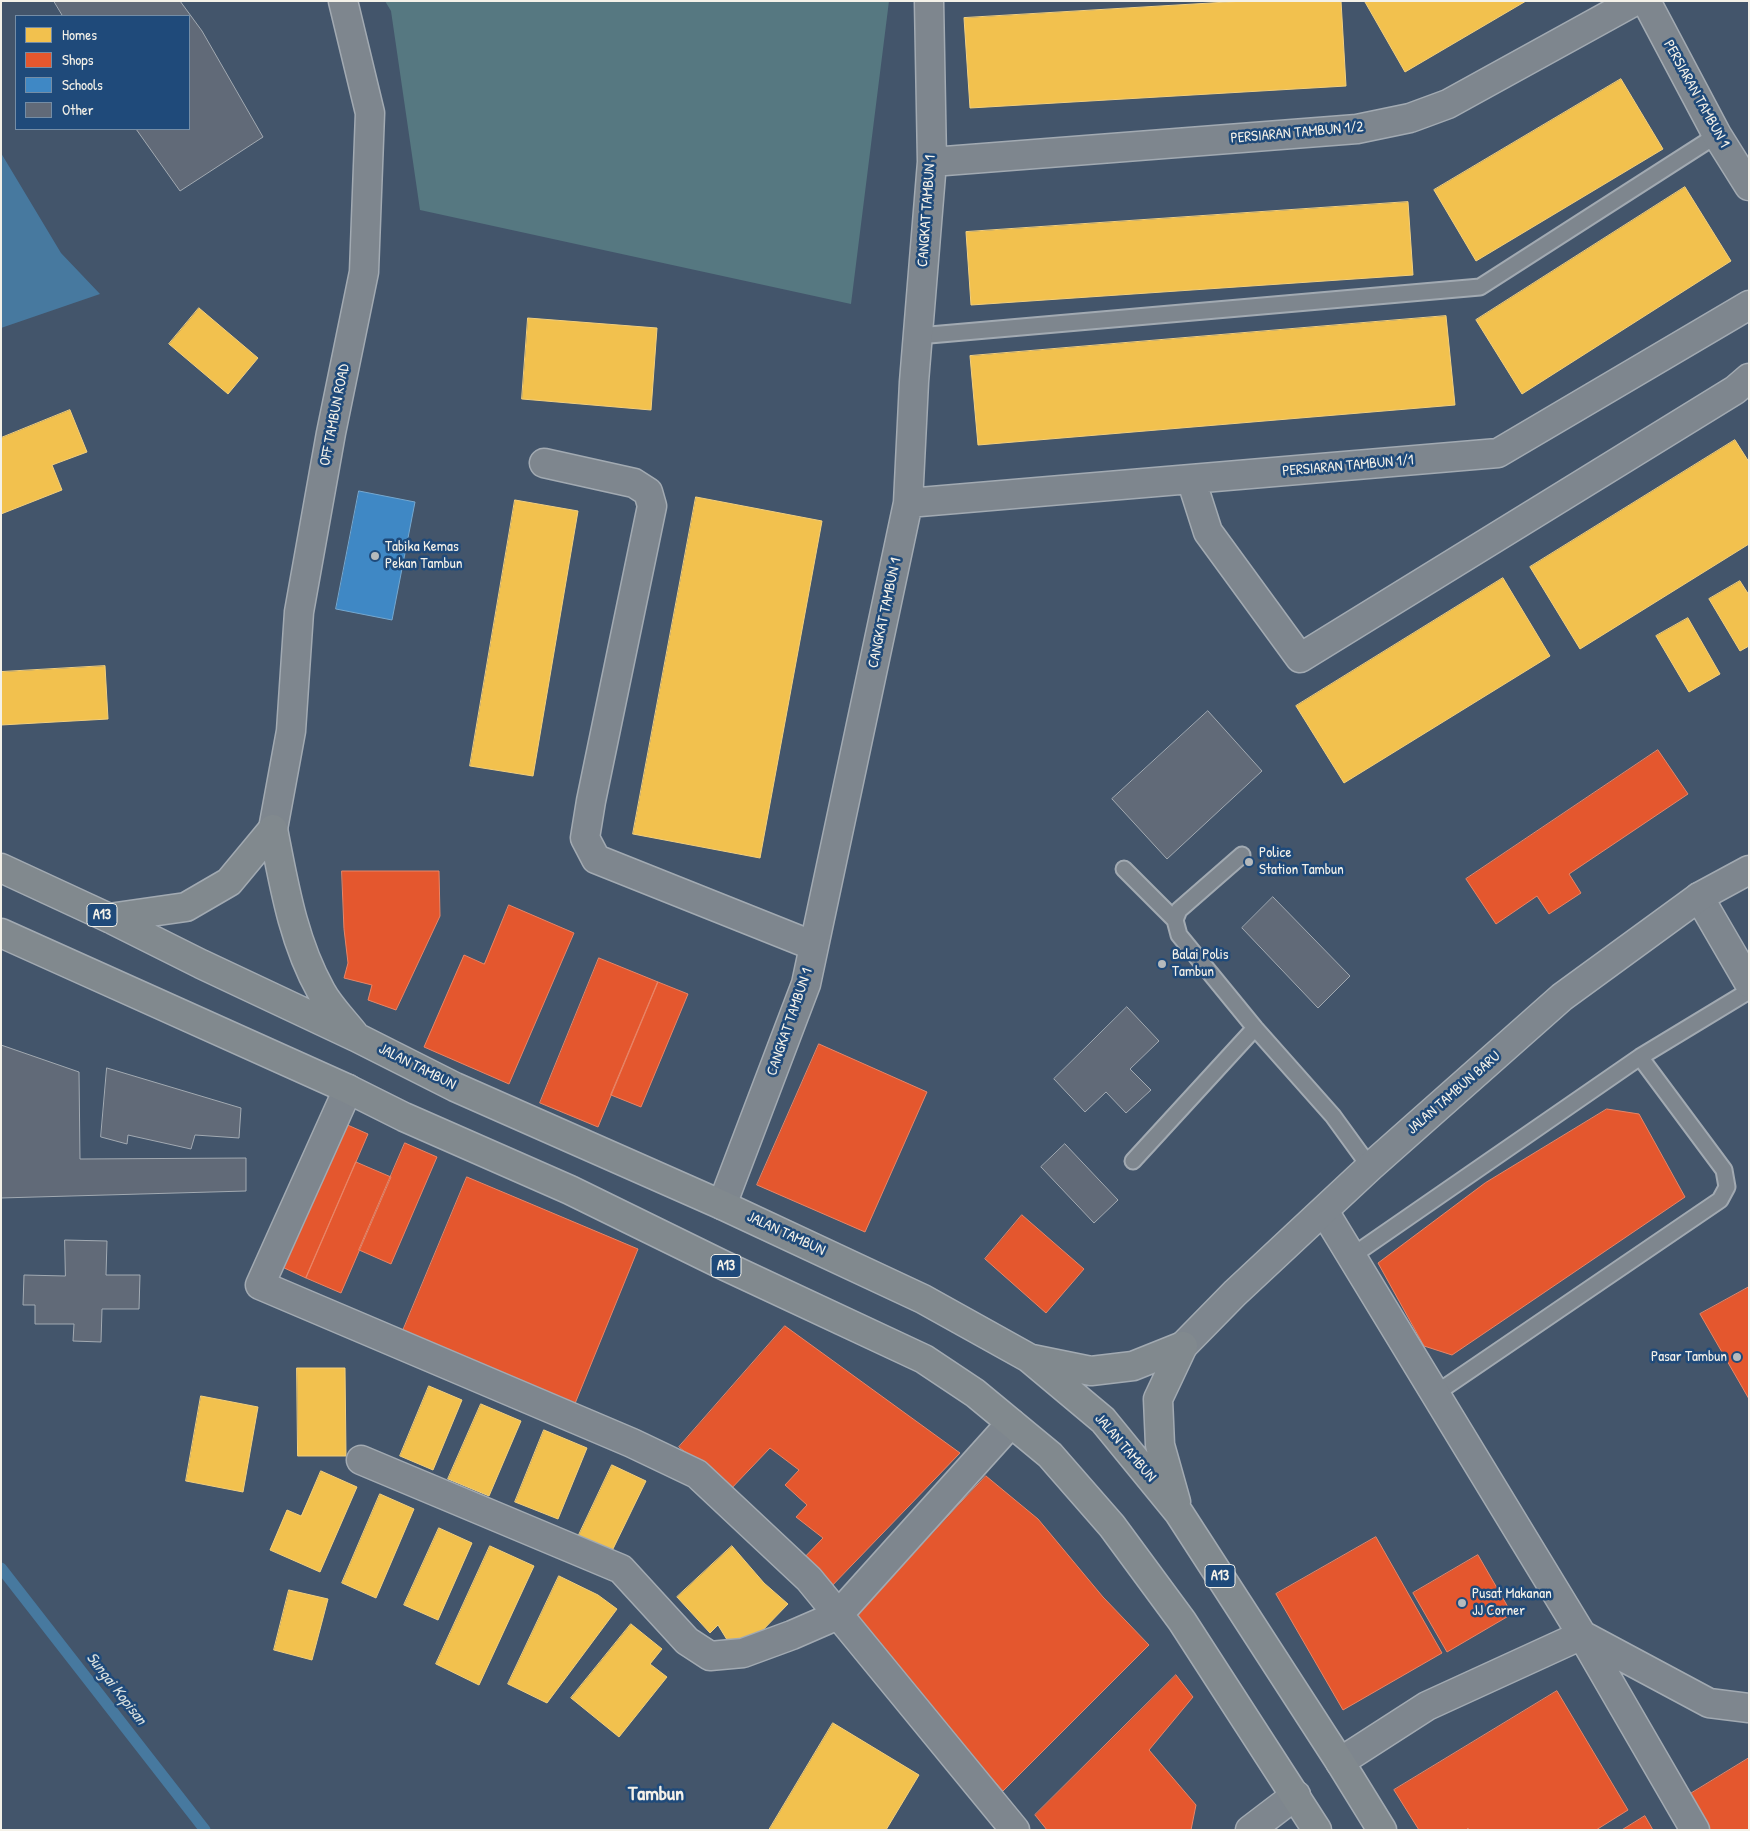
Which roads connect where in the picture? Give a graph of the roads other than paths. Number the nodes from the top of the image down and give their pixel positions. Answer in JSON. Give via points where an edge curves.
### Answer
{"nodes":[{"id":1,"x":343,"y":1,"type":"edge"},
{"id":2,"x":928,"y":1,"type":"edge"},
{"id":3,"x":1634,"y":1,"type":"edge"},
{"id":4,"x":1646,"y":1,"type":"edge"},
{"id":5,"x":1717,"y":135,"type":"junction"},
{"id":6,"x":932,"y":162,"type":"junction"},
{"id":7,"x":1749,"y":186,"type":"edge"},
{"id":8,"x":1749,"y":305,"type":"edge"},
{"id":9,"x":918,"y":336,"type":"junction"},
{"id":10,"x":1749,"y":378,"type":"edge"},
{"id":11,"x":544,"y":463,"type":"dead end"},
{"id":12,"x":1191,"y":479,"type":"junction"},
{"id":13,"x":908,"y":503,"type":"junction"},
{"id":14,"x":273,"y":829,"type":"junction"},
{"id":15,"x":1242,"y":855,"type":"dead end"},
{"id":16,"x":1,"y":868,"type":"edge"},
{"id":17,"x":1124,"y":869,"type":"dead end"},
{"id":18,"x":1749,"y":870,"type":"edge"},
{"id":19,"x":1699,"y":897,"type":"junction"},
{"id":20,"x":109,"y":918,"type":"junction"},
{"id":21,"x":1174,"y":920,"type":"junction"},
{"id":22,"x":1,"y":933,"type":"edge"},
{"id":23,"x":814,"y":946,"type":"junction"},
{"id":24,"x":1749,"y":982,"type":"edge"},
{"id":25,"x":1749,"y":991,"type":"edge"},
{"id":26,"x":1256,"y":1028,"type":"junction"},
{"id":27,"x":356,"y":1037,"type":"junction"},
{"id":28,"x":1640,"y":1057,"type":"junction"},
{"id":29,"x":348,"y":1089,"type":"junction"},
{"id":30,"x":1132,"y":1161,"type":"dead end"},
{"id":31,"x":1370,"y":1166,"type":"junction"},
{"id":32,"x":722,"y":1204,"type":"junction"},
{"id":33,"x":1324,"y":1211,"type":"junction"},
{"id":34,"x":1352,"y":1256,"type":"junction"},
{"id":35,"x":1183,"y":1346,"type":"junction"},
{"id":36,"x":1029,"y":1358,"type":"junction"},
{"id":37,"x":1435,"y":1394,"type":"junction"},
{"id":38,"x":1011,"y":1423,"type":"junction"},
{"id":39,"x":361,"y":1460,"type":"dead end"},
{"id":40,"x":1179,"y":1513,"type":"junction"},
{"id":41,"x":838,"y":1615,"type":"junction"},
{"id":42,"x":1582,"y":1635,"type":"junction"},
{"id":43,"x":1749,"y":1708,"type":"edge"},
{"id":44,"x":1340,"y":1762,"type":"junction"},
{"id":45,"x":1296,"y":1795,"type":"junction"},
{"id":46,"x":1015,"y":1830,"type":"edge"},
{"id":47,"x":1250,"y":1830,"type":"edge"},
{"id":48,"x":1317,"y":1830,"type":"edge"},
{"id":49,"x":1382,"y":1830,"type":"edge"},
{"id":50,"x":1695,"y":1830,"type":"edge"}],
"edges":[{"from":1,"to":14,"type":"street","name":"OFF TAMBUN ROAD","via":[[370,113],[364,272],[299,612],[291,732]]},
{"from":2,"to":6,"type":"street","name":"CANGKAT TAMBUN 1"},
{"from":3,"to":6,"type":"street","name":"PERSIARAN TAMBUN 1/2","via":[[1448,104],[1410,118],[1358,129]]},
{"from":4,"to":5,"type":"street","name":"PERSIARAN TAMBUN 1"},
{"from":5,"to":7,"type":"street","name":"PERSIARAN TAMBUN 1"},
{"from":5,"to":9,"type":"lane","via":[[1480,286]]},
{"from":6,"to":9,"type":"street","name":"CANGKAT TAMBUN 1"},
{"from":8,"to":12,"type":"street","name":"PERSIARAN TAMBUN 1/1","via":[[1498,453]]},
{"from":9,"to":13,"type":"street","name":"CANGKAT TAMBUN 1"},
{"from":10,"to":12,"type":"street","via":[[1300,658],[1208,532]]},
{"from":11,"to":23,"type":"street","via":[[634,483],[648,492],[652,506],[585,838],[596,859]]},
{"from":12,"to":13,"type":"street","name":"PERSIARAN TAMBUN 1/1"},
{"from":13,"to":23,"type":"street","name":"CANGKAT TAMBUN 1"},
{"from":14,"to":20,"type":"main road","via":[[229,882],[186,907]]},
{"from":14,"to":27,"type":"main road","via":[[287,904],[301,948],[321,992]]},
{"from":15,"to":21,"type":"lane","via":[[1179,910]]},
{"from":16,"to":20,"type":"main road","name":"JALAN TAMBUN","number":"A13"},
{"from":17,"to":21,"type":"lane"},
{"from":18,"to":19,"type":"street","name":"JALAN TAMBUN BARU"},
{"from":19,"to":24,"type":"street"},
{"from":19,"to":31,"type":"street","name":"JALAN TAMBUN BARU","via":[[1562,997]]},
{"from":20,"to":27,"type":"main road","name":"JALAN TAMBUN","number":"A13"},
{"from":21,"to":26,"type":"lane","via":[[1178,935]]},
{"from":22,"to":29,"type":"main road","number":"A13"},
{"from":23,"to":32,"type":"street","name":"CANGKAT TAMBUN 1","via":[[806,984]]},
{"from":25,"to":28,"type":"lane"},
{"from":26,"to":30,"type":"lane"},
{"from":26,"to":31,"type":"lane","via":[[1333,1116]]},
{"from":27,"to":32,"type":"main road","name":"JALAN TAMBUN","number":"A13","via":[[455,1086]]},
{"from":28,"to":34,"type":"lane"},
{"from":28,"to":37,"type":"lane","via":[[1724,1170],[1727,1187],[1720,1200]]},
{"from":29,"to":38,"type":"main road","number":"A13","via":[[570,1190],[924,1359],[975,1393]]},
{"from":29,"to":41,"type":"street","via":[[260,1285],[632,1443],[697,1474],[809,1579]]},
{"from":31,"to":33,"type":"street","name":"JALAN TAMBUN BARU"},
{"from":32,"to":36,"type":"main road","name":"JALAN TAMBUN","number":"A13","via":[[923,1299]]},
{"from":33,"to":34,"type":"street"},
{"from":33,"to":35,"type":"street","name":"JALAN TAMBUN BARU"},
{"from":34,"to":37,"type":"street"},
{"from":35,"to":36,"type":"main road","via":[[1133,1366],[1091,1371]]},
{"from":35,"to":40,"type":"main road","via":[[1158,1399],[1160,1445]]},
{"from":36,"to":40,"type":"main road","name":"JALAN TAMBUN","number":"A13","via":[[1103,1420]]},
{"from":37,"to":42,"type":"street"},
{"from":38,"to":41,"type":"street"},
{"from":38,"to":45,"type":"main road","number":"A13","via":[[1050,1455],[1112,1526],[1182,1621]]},
{"from":39,"to":41,"type":"street","via":[[621,1569],[687,1640],[710,1656],[743,1653]]},
{"from":40,"to":44,"type":"main road","name":"JALAN TAMBUN","number":"A13"},
{"from":41,"to":46,"type":"street"},
{"from":42,"to":43,"type":"street","via":[[1709,1703]]},
{"from":42,"to":44,"type":"street","via":[[1428,1706]]},
{"from":42,"to":50,"type":"street"},
{"from":44,"to":49,"type":"main road","name":"JALAN TAMBUN","number":"A13"},
{"from":45,"to":47,"type":"street"},
{"from":45,"to":48,"type":"main road","number":"A13"}]}
